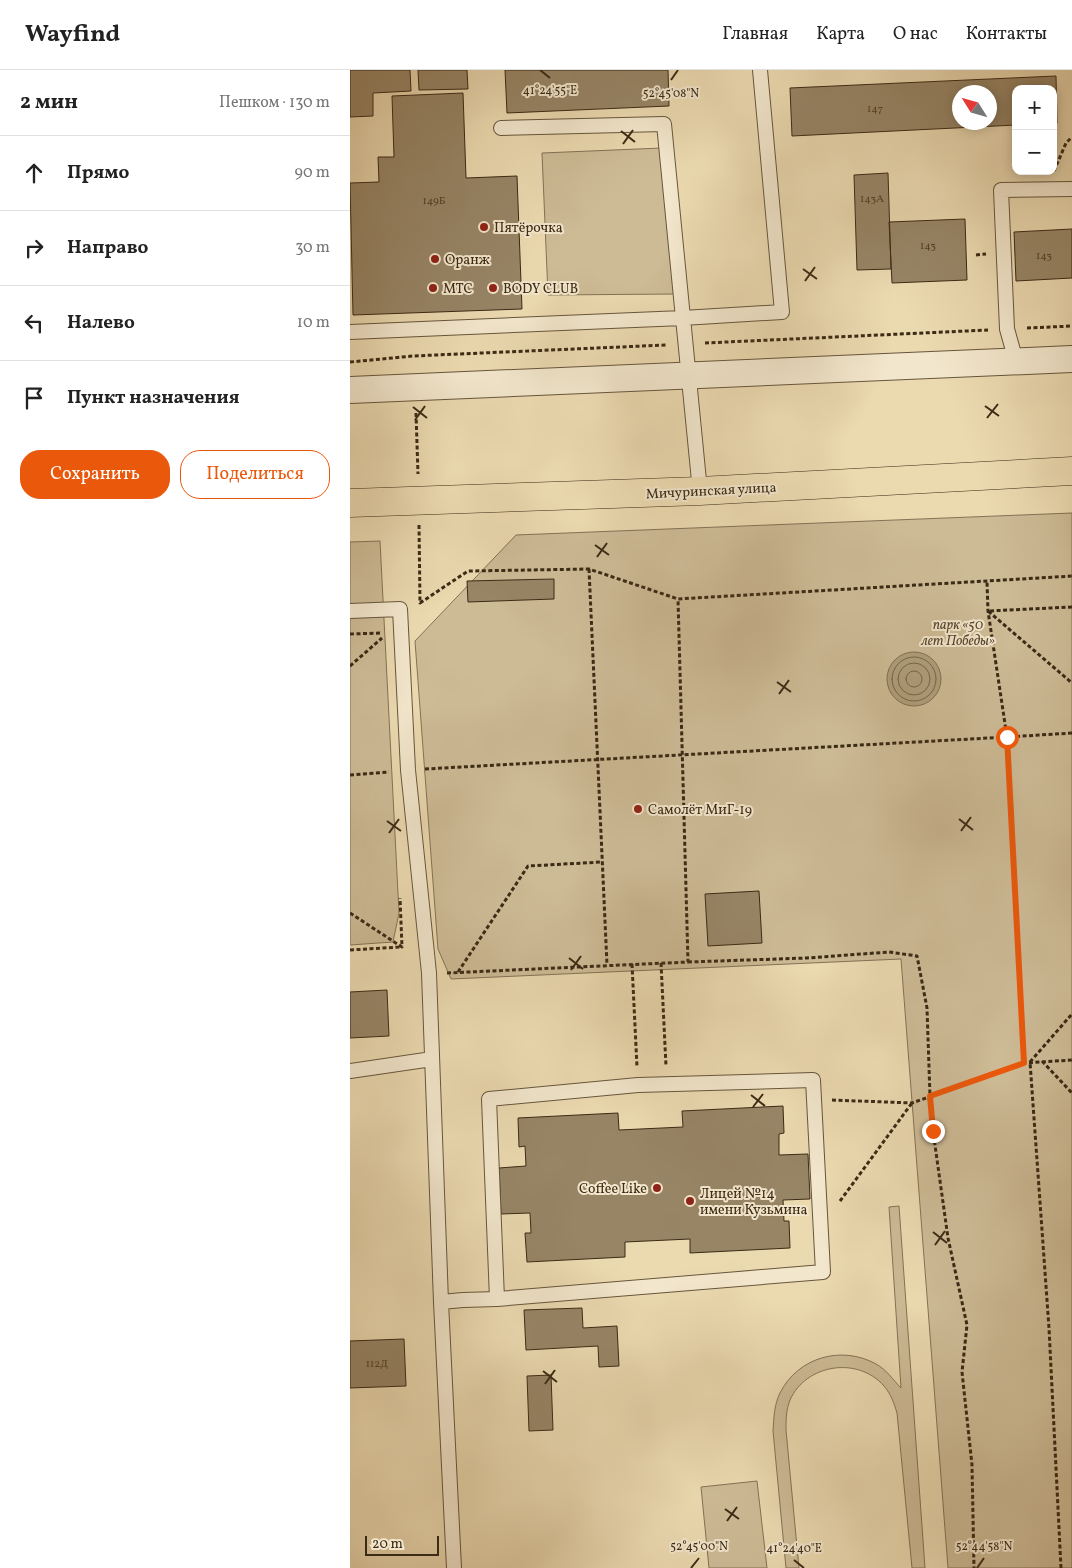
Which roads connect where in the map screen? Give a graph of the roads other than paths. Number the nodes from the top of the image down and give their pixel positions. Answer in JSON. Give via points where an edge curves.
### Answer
{"nodes":[{"id":1,"x":760,"y":70,"type":"edge"},
{"id":2,"x":501,"y":128,"type":"dead end"},
{"id":3,"x":1072,"y":189,"type":"edge"},
{"id":4,"x":683,"y":318,"type":"junction"},
{"id":5,"x":350,"y":332,"type":"edge"},
{"id":6,"x":1072,"y":359,"type":"edge"},
{"id":7,"x":1016,"y":361,"type":"junction"},
{"id":8,"x":690,"y":376,"type":"junction"},
{"id":9,"x":350,"y":390,"type":"edge"},
{"id":10,"x":1072,"y":471,"type":"edge"},
{"id":11,"x":700,"y":491,"type":"junction"},
{"id":12,"x":350,"y":503,"type":"edge"},
{"id":13,"x":350,"y":611,"type":"edge"},
{"id":14,"x":432,"y":1059,"type":"junction"},
{"id":15,"x":350,"y":1071,"type":"edge"},
{"id":16,"x":497,"y":1299,"type":"junction"},
{"id":17,"x":441,"y":1302,"type":"junction"},
{"id":18,"x":454,"y":1568,"type":"edge"}],
"edges":[{"from":1,"to":4,"type":"lane","via":[[782,312]]},
{"from":2,"to":4,"type":"lane","via":[[664,124]]},
{"from":3,"to":7,"type":"lane","via":[[1001,190],[1008,329]]},
{"from":4,"to":5,"type":"lane"},
{"from":4,"to":8,"type":"lane"},
{"from":6,"to":7,"type":"street"},
{"from":7,"to":8,"type":"street"},
{"from":8,"to":9,"type":"street"},
{"from":8,"to":11,"type":"lane"},
{"from":10,"to":11,"type":"main road","name":"Мичуринская улица"},
{"from":11,"to":12,"type":"main road","name":"Мичуринская улица"},
{"from":13,"to":14,"type":"lane","via":[[400,609],[408,770],[429,973]]},
{"from":14,"to":15,"type":"lane"},
{"from":14,"to":17,"type":"lane"},
{"from":16,"to":16,"type":"lane","via":[[489,1099],[638,1085],[813,1080],[823,1272]]},
{"from":16,"to":17,"type":"lane"},
{"from":17,"to":18,"type":"lane"}]}
